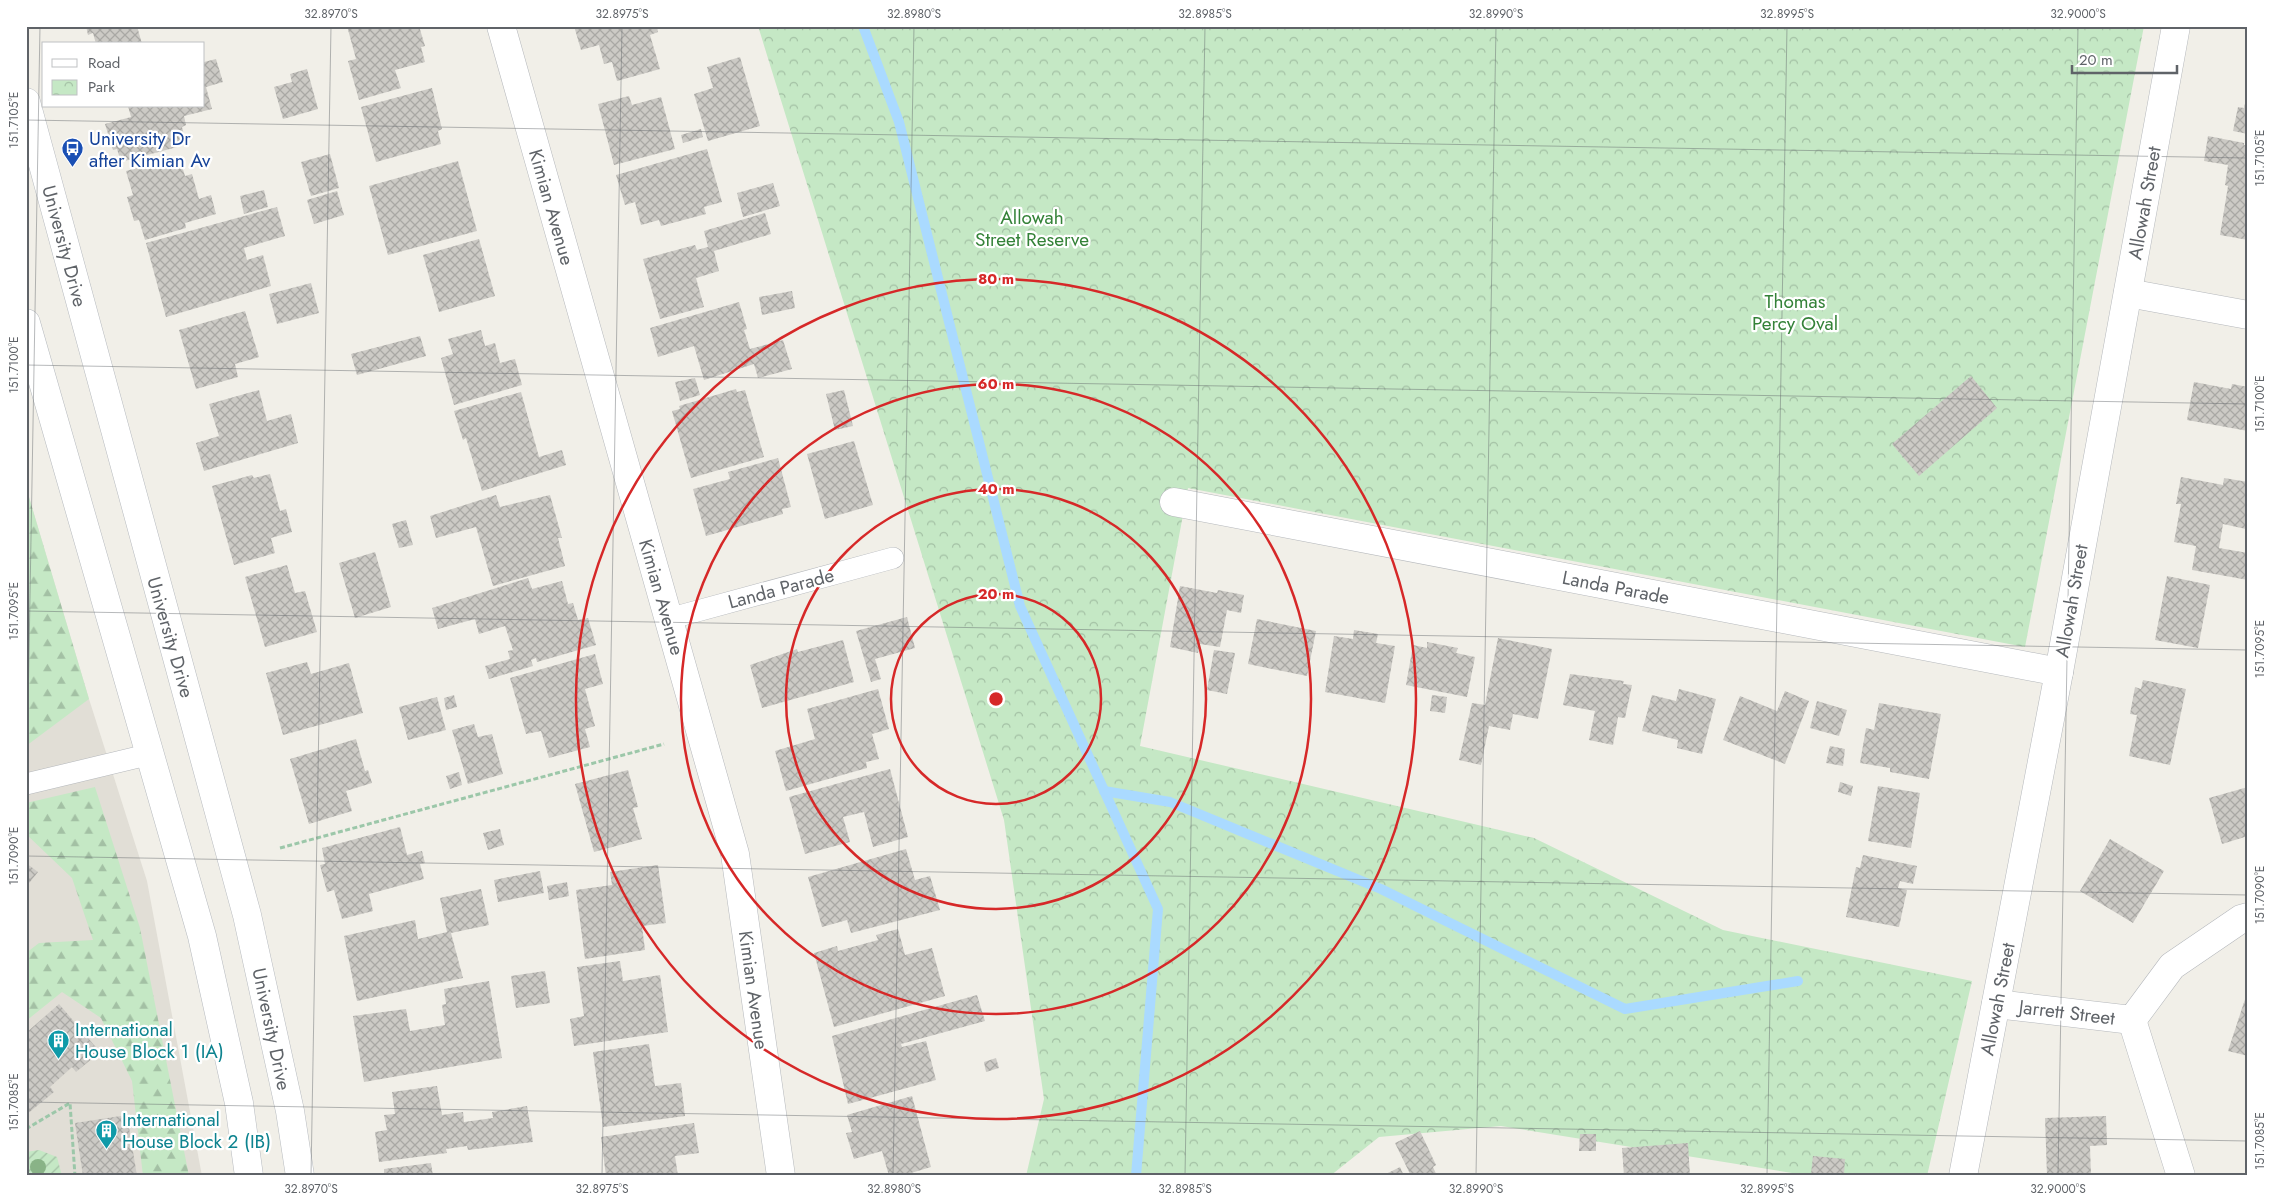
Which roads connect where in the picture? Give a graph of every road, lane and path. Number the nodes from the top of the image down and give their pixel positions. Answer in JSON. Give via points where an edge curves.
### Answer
{"nodes":[{"id":1,"x":501,"y":26,"type":"edge"},
{"id":2,"x":2176,"y":26,"type":"edge"},
{"id":3,"x":26,"y":102,"type":"edge"},
{"id":4,"x":2128,"y":293,"type":"junction"},
{"id":5,"x":2248,"y":315,"type":"edge"},
{"id":6,"x":26,"y":323,"type":"edge"},
{"id":7,"x":1174,"y":502,"type":"dead end"},
{"id":8,"x":893,"y":558,"type":"dead end"},
{"id":9,"x":668,"y":618,"type":"junction"},
{"id":10,"x":2059,"y":672,"type":"junction"},
{"id":11,"x":664,"y":744,"type":"dead end"},
{"id":12,"x":151,"y":754,"type":"junction"},
{"id":13,"x":26,"y":784,"type":"edge"},
{"id":14,"x":280,"y":848,"type":"dead end"},
{"id":15,"x":2248,"y":918,"type":"edge"},
{"id":16,"x":1996,"y":1004,"type":"junction"},
{"id":17,"x":2132,"y":1020,"type":"junction"},
{"id":18,"x":26,"y":1129,"type":"edge"},
{"id":19,"x":75,"y":1176,"type":"edge"},
{"id":20,"x":249,"y":1176,"type":"edge"},
{"id":21,"x":300,"y":1176,"type":"edge"},
{"id":22,"x":781,"y":1176,"type":"edge"},
{"id":23,"x":1963,"y":1176,"type":"edge"},
{"id":24,"x":2181,"y":1176,"type":"edge"}],
"edges":[{"from":1,"to":9,"type":"street","name":"Kimian Avenue"},
{"from":2,"to":4,"type":"street","name":"Allowah Street"},
{"from":3,"to":21,"type":"street","name":"University Drive","via":[[247,915],[290,1112]]},
{"from":4,"to":5,"type":"street"},
{"from":4,"to":10,"type":"street","name":"Allowah Street"},
{"from":6,"to":12,"type":"street"},
{"from":7,"to":10,"type":"street","name":"Landa Parade"},
{"from":8,"to":9,"type":"lane","name":"Landa Parade"},
{"from":9,"to":22,"type":"street","name":"Kimian Avenue","via":[[735,854]]},
{"from":10,"to":16,"type":"street","name":"Allowah Street"},
{"from":11,"to":14,"type":"path"},
{"from":12,"to":13,"type":"lane"},
{"from":12,"to":20,"type":"street","via":[[202,936],[239,1103]]},
{"from":15,"to":17,"type":"street","name":"Jarrett Street","via":[[2241,919],[2172,966]]},
{"from":16,"to":17,"type":"street","name":"Jarrett Street"},
{"from":16,"to":23,"type":"street","name":"Allowah Street"},
{"from":17,"to":24,"type":"street"},
{"from":18,"to":19,"type":"path","via":[[70,1103]]}]}
